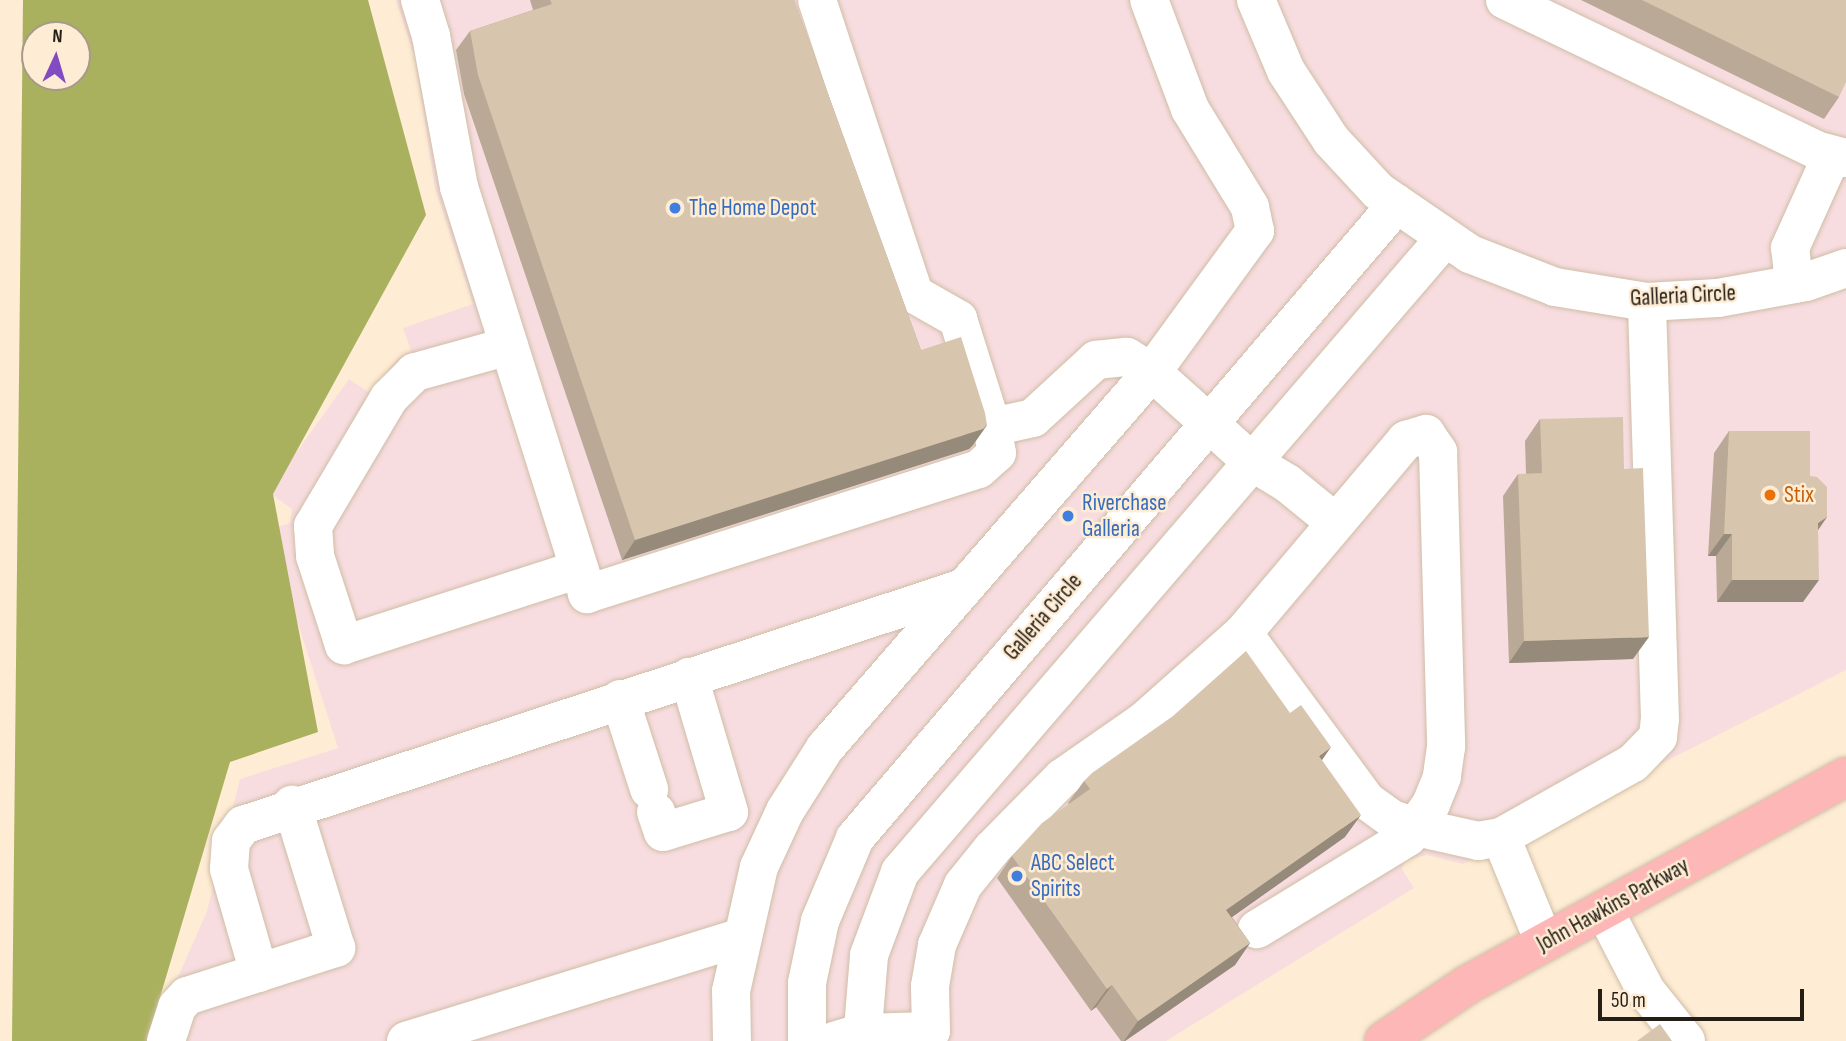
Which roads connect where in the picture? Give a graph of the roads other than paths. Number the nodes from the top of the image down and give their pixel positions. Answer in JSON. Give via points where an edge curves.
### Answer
{"nodes":[{"id":1,"x":420,"y":0,"type":"edge"},
{"id":2,"x":817,"y":0,"type":"edge"},
{"id":3,"x":1149,"y":0,"type":"edge"},
{"id":4,"x":1256,"y":0,"type":"edge"},
{"id":5,"x":1506,"y":0,"type":"edge"},
{"id":6,"x":1839,"y":157,"type":"edge"},
{"id":7,"x":1397,"y":204,"type":"junction"},
{"id":8,"x":1444,"y":239,"type":"junction"},
{"id":9,"x":1846,"y":268,"type":"edge"},
{"id":10,"x":1794,"y":284,"type":"junction"},
{"id":11,"x":1647,"y":302,"type":"junction"},
{"id":12,"x":509,"y":346,"type":"junction"},
{"id":13,"x":1152,"y":372,"type":"junction"},
{"id":14,"x":1208,"y":424,"type":"junction"},
{"id":15,"x":992,"y":427,"type":"junction"},
{"id":16,"x":1252,"y":462,"type":"junction"},
{"id":17,"x":1336,"y":523,"type":"junction"},
{"id":18,"x":579,"y":569,"type":"junction"},
{"id":19,"x":965,"y":587,"type":"junction"},
{"id":20,"x":1243,"y":633,"type":"junction"},
{"id":21,"x":688,"y":677,"type":"junction"},
{"id":22,"x":620,"y":699,"type":"junction"},
{"id":23,"x":1846,"y":777,"type":"edge"},
{"id":24,"x":292,"y":805,"type":"junction"},
{"id":25,"x":1416,"y":827,"type":"junction"},
{"id":26,"x":1502,"y":837,"type":"junction"},
{"id":27,"x":1604,"y":910,"type":"junction"},
{"id":28,"x":1257,"y":929,"type":"dead end"},
{"id":29,"x":741,"y":937,"type":"junction"},
{"id":30,"x":1544,"y":942,"type":"junction"},
{"id":31,"x":259,"y":973,"type":"junction"},
{"id":32,"x":491,"y":1028,"type":"edge"},
{"id":33,"x":852,"y":1038,"type":"edge"},
{"id":34,"x":166,"y":1041,"type":"edge"},
{"id":35,"x":406,"y":1041,"type":"edge"},
{"id":36,"x":732,"y":1041,"type":"edge"},
{"id":37,"x":807,"y":1041,"type":"edge"},
{"id":38,"x":1384,"y":1041,"type":"edge"},
{"id":39,"x":1686,"y":1041,"type":"edge"}],
"edges":[{"from":1,"to":12,"type":"street","via":[[431,36],[458,187]]},
{"from":2,"to":15,"type":"street","via":[[914,294],[958,319]]},
{"from":3,"to":13,"type":"street","via":[[1191,112],[1250,207],[1255,231]]},
{"from":4,"to":7,"type":"street","name":"Galleria Circle","via":[[1306,104],[1331,140]]},
{"from":5,"to":6,"type":"street"},
{"from":6,"to":10,"type":"street","via":[[1790,248]]},
{"from":7,"to":8,"type":"street","name":"Galleria Circle"},
{"from":7,"to":14,"type":"street","name":"Galleria Circle"},
{"from":8,"to":11,"type":"street","name":"Galleria Circle","via":[[1555,287]]},
{"from":8,"to":16,"type":"street"},
{"from":9,"to":10,"type":"street","name":"Galleria Circle"},
{"from":10,"to":11,"type":"street","name":"Galleria Circle","via":[[1718,298]]},
{"from":11,"to":26,"type":"street","via":[[1658,737],[1633,763]]},
{"from":12,"to":18,"type":"street"},
{"from":12,"to":18,"type":"street","via":[[415,372],[389,398],[313,526],[315,556],[344,645]]},
{"from":13,"to":14,"type":"street"},
{"from":13,"to":15,"type":"street","via":[[1127,357],[1096,360],[1033,418]]},
{"from":13,"to":19,"type":"street"},
{"from":14,"to":16,"type":"street"},
{"from":14,"to":37,"type":"street","name":"Galleria Circle","via":[[855,838],[820,922],[807,982]]},
{"from":15,"to":18,"type":"street","via":[[997,453],[979,469],[587,594]]},
{"from":16,"to":17,"type":"street","via":[[1287,483]]},
{"from":16,"to":33,"type":"street","via":[[900,872],[869,955]]},
{"from":17,"to":20,"type":"street"},
{"from":17,"to":25,"type":"street","via":[[1406,440],[1426,434],[1434,440],[1438,452],[1446,747],[1442,777]]},
{"from":19,"to":21,"type":"street"},
{"from":19,"to":29,"type":"street","via":[[825,748],[785,811],[759,867]]},
{"from":20,"to":25,"type":"street","via":[[1367,801],[1392,819]]},
{"from":20,"to":33,"type":"street","via":[[1145,720],[1062,778],[963,885],[937,945],[930,986],[931,1031]]},
{"from":21,"to":22,"type":"street"},
{"from":21,"to":22,"type":"street","via":[[729,812],[663,832]]},
{"from":22,"to":24,"type":"street"},
{"from":23,"to":27,"type":"main road","name":"John Hawkins Parkway"},
{"from":24,"to":31,"type":"street","via":[[243,825],[231,841],[229,869]]},
{"from":24,"to":31,"type":"street","via":[[336,948]]},
{"from":25,"to":26,"type":"street","via":[[1478,841]]},
{"from":25,"to":28,"type":"street","via":[[1395,846]]},
{"from":26,"to":30,"type":"street"},
{"from":27,"to":30,"type":"main road","name":"John Hawkins Parkway"},
{"from":27,"to":39,"type":"street","via":[[1646,991]]},
{"from":29,"to":32,"type":"street"},
{"from":29,"to":36,"type":"street","via":[[731,991]]},
{"from":30,"to":38,"type":"main road","name":"John Hawkins Parkway","via":[[1467,985]]},
{"from":31,"to":34,"type":"street","via":[[187,996],[177,1007]]},
{"from":32,"to":35,"type":"street"}]}
